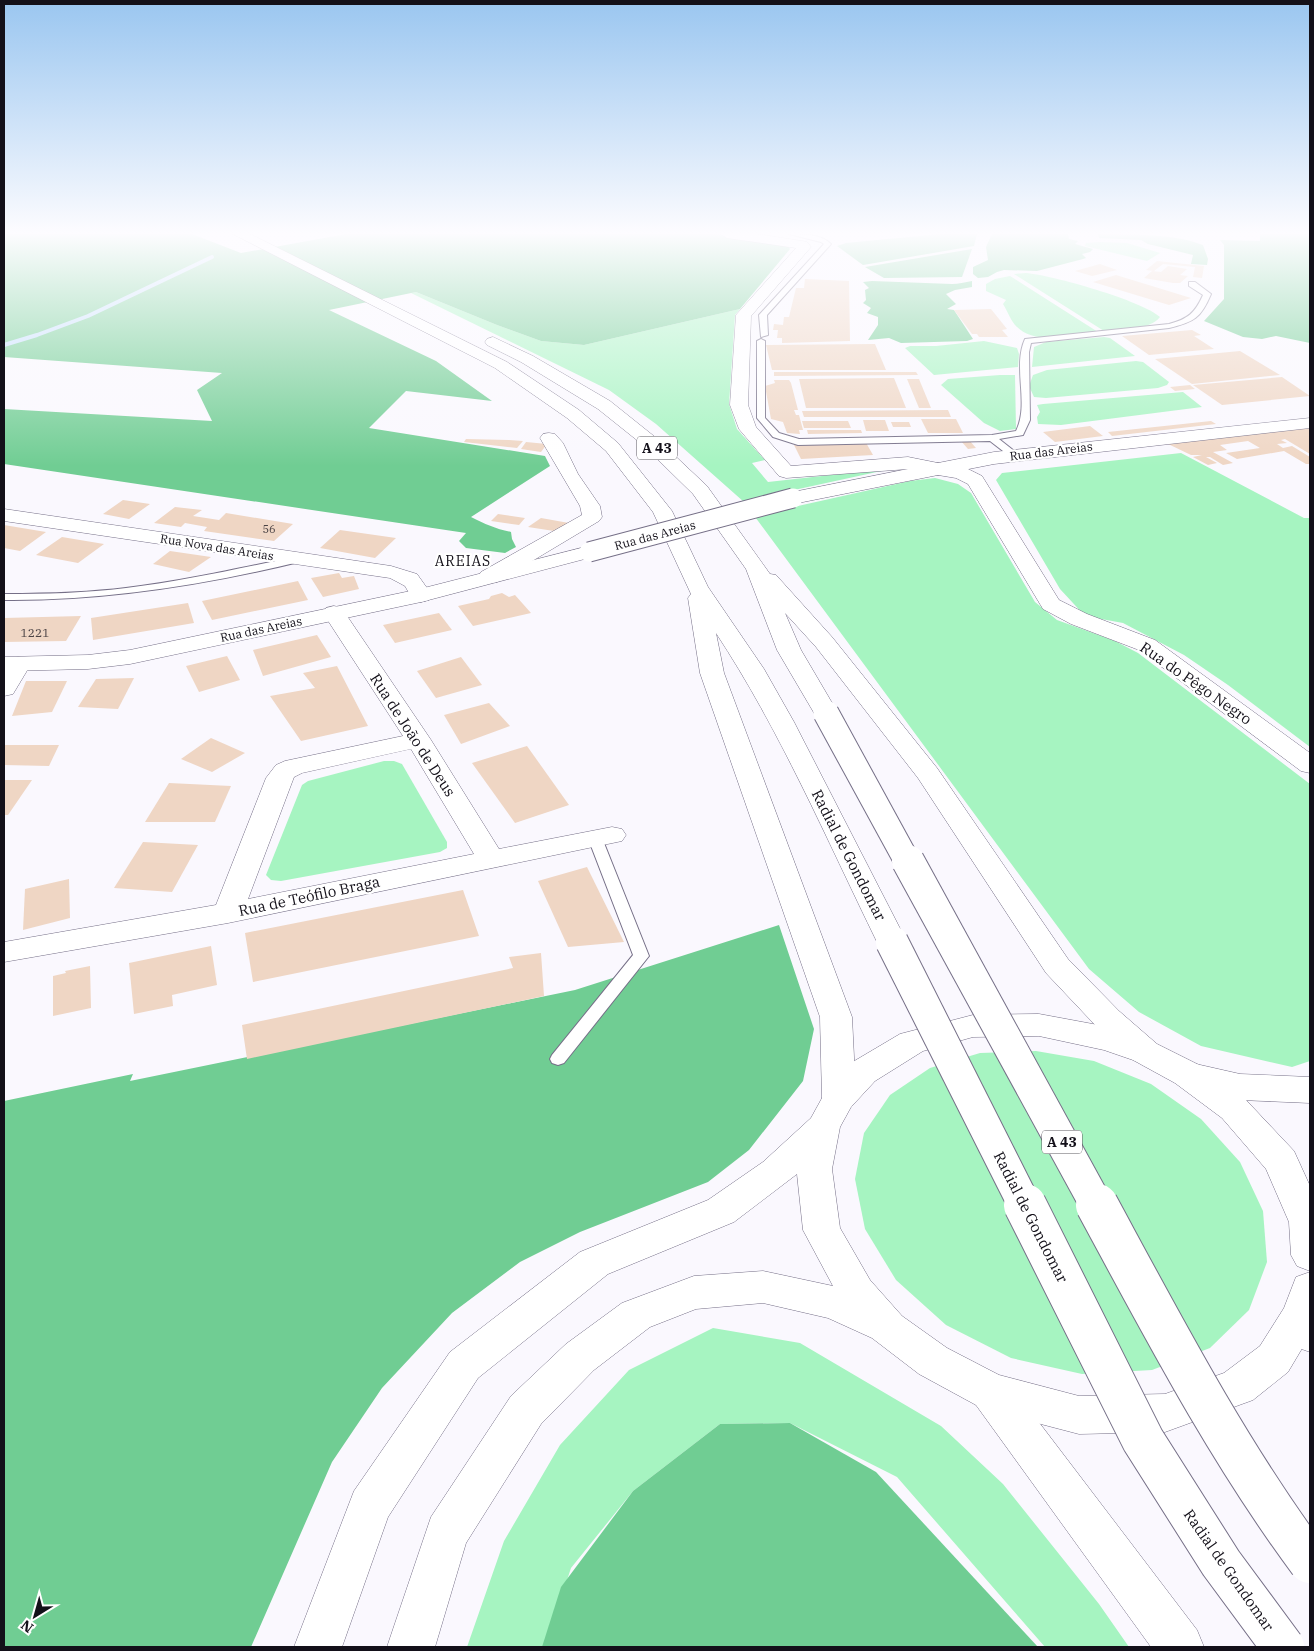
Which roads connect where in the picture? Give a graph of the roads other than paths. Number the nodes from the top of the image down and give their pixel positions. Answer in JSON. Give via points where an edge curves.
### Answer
{"nodes":[{"id":1,"x":395,"y":311,"type":"edge"},
{"id":2,"x":747,"y":311,"type":"edge"},
{"id":3,"x":766,"y":311,"type":"edge"},
{"id":4,"x":1200,"y":311,"type":"edge"},
{"id":5,"x":475,"y":333,"type":"dead end"},
{"id":6,"x":1310,"y":423,"type":"edge"},
{"id":7,"x":549,"y":438,"type":"dead end"},
{"id":8,"x":992,"y":438,"type":"junction"},
{"id":9,"x":1015,"y":456,"type":"junction"},
{"id":10,"x":938,"y":469,"type":"junction"},
{"id":11,"x":4,"y":515,"type":"edge"},
{"id":12,"x":298,"y":559,"type":"junction"},
{"id":13,"x":757,"y":569,"type":"junction"},
{"id":14,"x":489,"y":577,"type":"junction"},
{"id":15,"x":697,"y":587,"type":"junction"},
{"id":16,"x":421,"y":594,"type":"junction"},
{"id":17,"x":4,"y":597,"type":"edge"},
{"id":18,"x":334,"y":613,"type":"junction"},
{"id":19,"x":11,"y":664,"type":"edge"},
{"id":20,"x":4,"y":689,"type":"edge"},
{"id":21,"x":418,"y":740,"type":"junction"},
{"id":22,"x":1310,"y":765,"type":"edge"},
{"id":23,"x":604,"y":836,"type":"joint"},
{"id":24,"x":490,"y":858,"type":"junction"},
{"id":25,"x":228,"y":913,"type":"junction"},
{"id":26,"x":4,"y":952,"type":"edge"},
{"id":27,"x":1145,"y":1052,"type":"junction"},
{"id":28,"x":558,"y":1059,"type":"dead end"},
{"id":29,"x":1187,"y":1074,"type":"junction"},
{"id":30,"x":1310,"y":1090,"type":"edge"},
{"id":31,"x":831,"y":1113,"type":"junction"},
{"id":32,"x":1310,"y":1232,"type":"edge"},
{"id":33,"x":1308,"y":1313,"type":"edge"},
{"id":34,"x":888,"y":1328,"type":"junction"},
{"id":35,"x":991,"y":1392,"type":"junction"},
{"id":36,"x":1310,"y":1562,"type":"edge"},
{"id":37,"x":318,"y":1647,"type":"edge"},
{"id":38,"x":411,"y":1647,"type":"edge"},
{"id":39,"x":1180,"y":1647,"type":"edge"},
{"id":40,"x":1283,"y":1647,"type":"edge"}],
"edges":[{"from":1,"to":15,"type":"main road","name":"Radial de Gondomar","number":"A 43","via":[[501,365],[573,414],[612,447],[662,511]]},
{"from":2,"to":10,"type":"main road","name":"Rua do Pêgo Negro","via":[[744,315],[739,405],[748,429],[786,472],[908,463]]},
{"from":3,"to":8,"type":"lane","via":[[763,314],[760,418],[776,435],[813,443]]},
{"from":4,"to":8,"type":"lane","via":[[1190,321],[1169,326],[1028,341],[1025,352],[1026,420],[1020,433]]},
{"from":5,"to":13,"type":"main road","number":"A 43","via":[[527,359],[604,405],[649,441],[700,490]]},
{"from":6,"to":9,"type":"main road","name":"Rua das Areias"},
{"from":7,"to":14,"type":"main road","via":[[590,506],[592,518]]},
{"from":8,"to":9,"type":"lane"},
{"from":9,"to":10,"type":"main road","name":"Rua das Areias"},
{"from":10,"to":14,"type":"main road","name":"Rua das Areias","bridge":true,"via":[[793,498]]},
{"from":10,"to":22,"type":"main road","name":"Rua do Pêgo Negro","via":[[975,480],[1051,604],[1079,619],[1147,645]]},
{"from":11,"to":12,"type":"main road","name":"Rua Nova das Areias"},
{"from":12,"to":16,"type":"main road","name":"Rua Nova das Areias","via":[[405,576],[415,583]]},
{"from":12,"to":17,"type":"lane","via":[[167,586],[48,597]]},
{"from":13,"to":27,"type":"main road","via":[[824,642],[928,774],[1057,966]]},
{"from":13,"to":36,"type":"main road","number":"A 43","bridge":true,"via":[[789,650],[1212,1415]]},
{"from":14,"to":16,"type":"main road","name":"Rua das Areias"},
{"from":15,"to":31,"type":"main road","via":[[712,673],[836,1017],[839,1062]]},
{"from":15,"to":40,"type":"main road","name":"Radial de Gondomar","number":"A 43","bridge":true,"via":[[752,669],[782,722],[1143,1440],[1221,1563]]},
{"from":16,"to":18,"type":"main road","name":"Rua das Areias"},
{"from":18,"to":19,"type":"main road","name":"Rua das Areias","via":[[130,657],[88,662]]},
{"from":18,"to":21,"type":"main road","name":"Rua de João de Deus"},
{"from":19,"to":20,"type":"main road"},
{"from":21,"to":24,"type":"main road","name":"Rua de João de Deus"},
{"from":21,"to":25,"type":"main road","via":[[285,771],[279,778]]},
{"from":23,"to":24,"type":"main road","name":"Rua de Teófilo Braga"},
{"from":23,"to":28,"type":"lane","via":[[641,956]]},
{"from":24,"to":25,"type":"main road","name":"Rua de Teófilo Braga"},
{"from":25,"to":26,"type":"main road","name":"Rua de Teófilo Braga"},
{"from":27,"to":29,"type":"main road"},
{"from":27,"to":31,"type":"main road","via":[[1109,1039],[1040,1025],[973,1026],[912,1042],[863,1072]]},
{"from":29,"to":30,"type":"main road","via":[[1240,1087]]},
{"from":29,"to":32,"type":"main road","via":[[1234,1109],[1281,1162]]},
{"from":31,"to":34,"type":"main road","via":[[814,1169],[822,1230],[856,1292]]},
{"from":31,"to":37,"type":"main road","via":[[776,1172],[721,1212],[594,1263],[464,1365],[370,1506]]},
{"from":33,"to":35,"type":"main road","via":[[1274,1359],[1238,1388],[1165,1413],[1079,1415]]},
{"from":34,"to":35,"type":"main road","via":[[933,1361]]},
{"from":34,"to":38,"type":"main road","via":[[835,1304],[763,1287],[694,1293],[636,1315],[580,1356],[526,1410],[447,1533]]},
{"from":35,"to":39,"type":"main road"}]}
